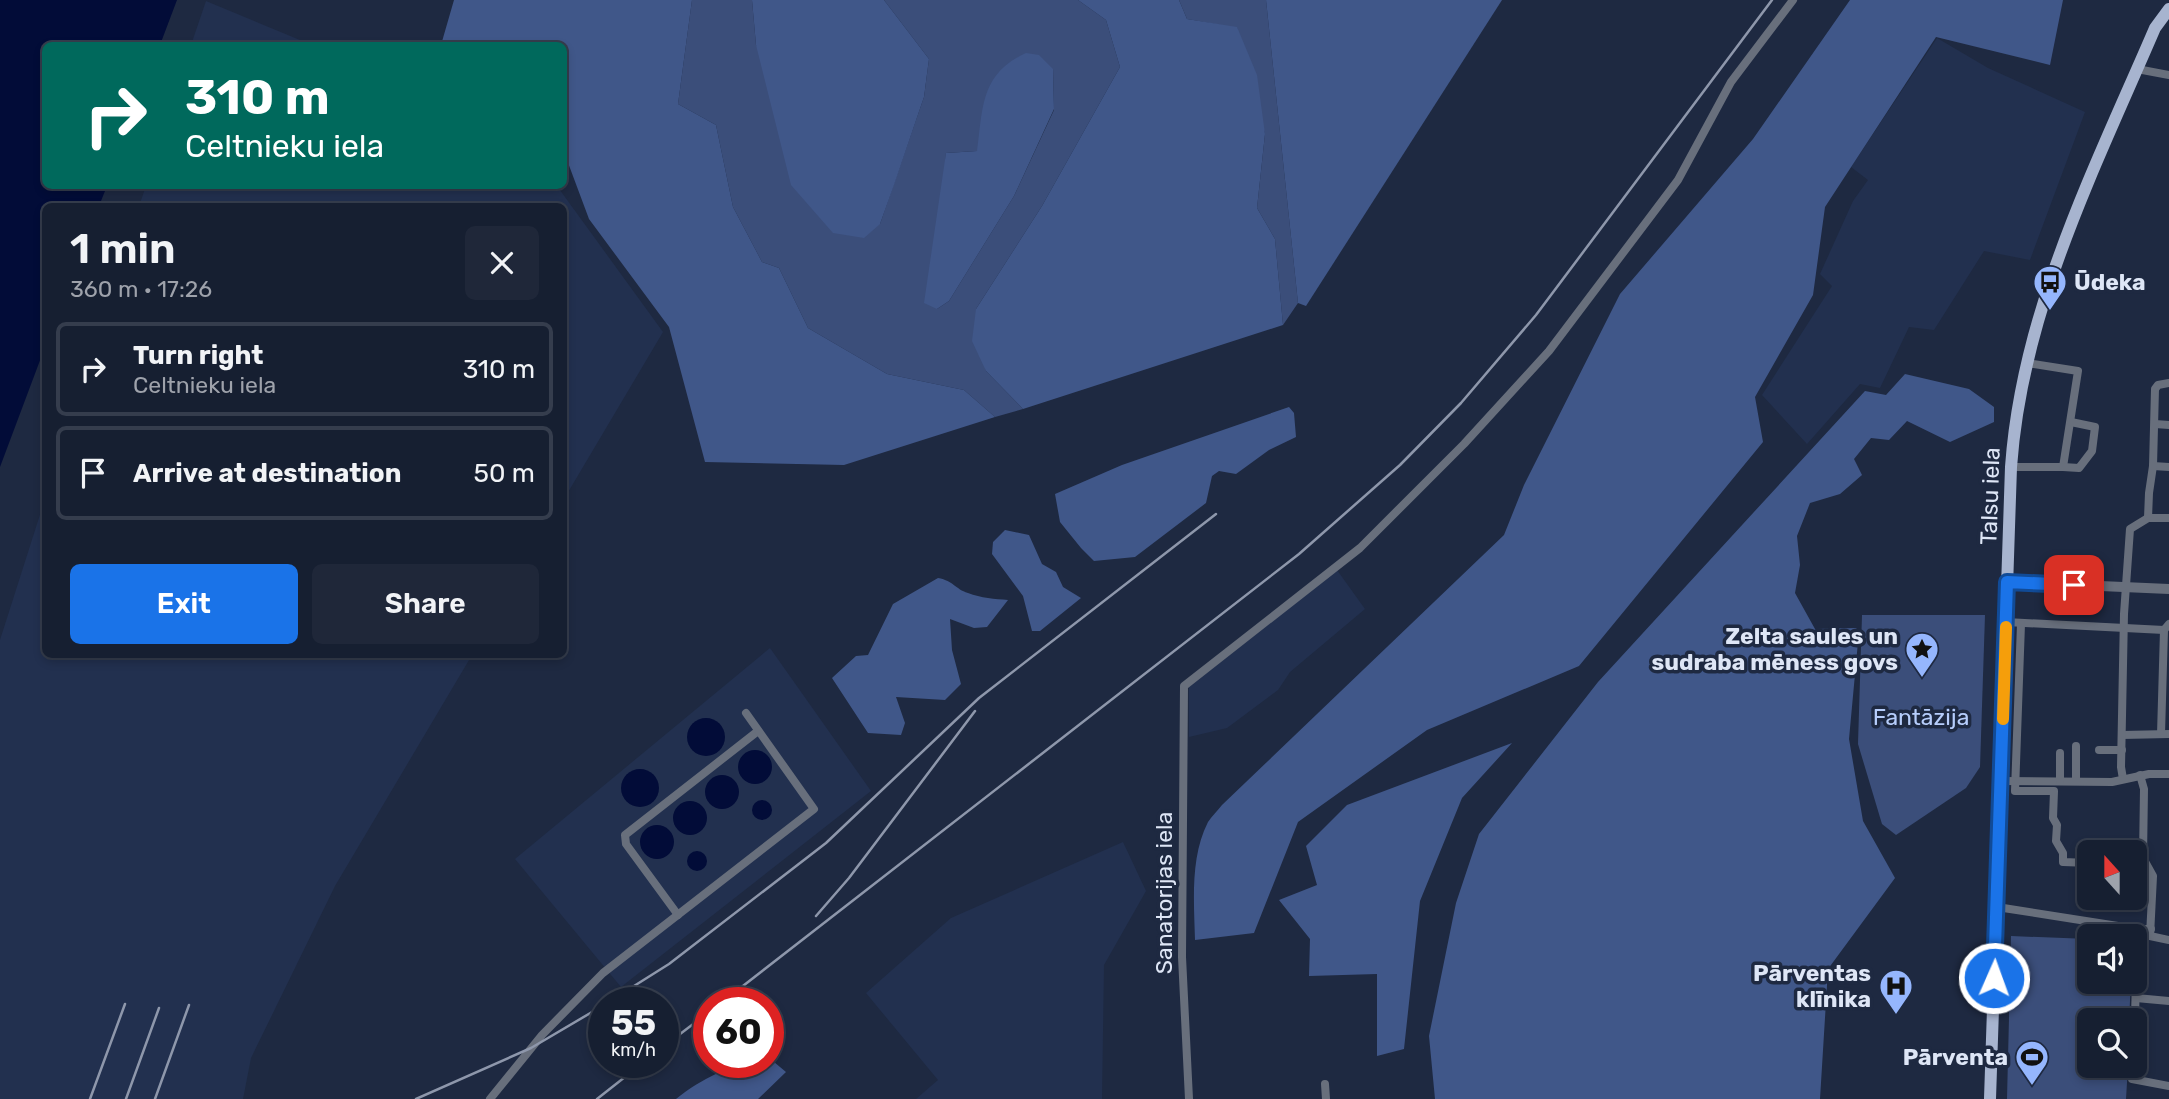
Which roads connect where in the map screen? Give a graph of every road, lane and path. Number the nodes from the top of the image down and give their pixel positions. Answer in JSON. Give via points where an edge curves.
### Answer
{"nodes":[{"id":1,"x":1793,"y":0,"type":"edge"},
{"id":2,"x":2169,"y":9,"type":"edge"},
{"id":3,"x":2137,"y":69,"type":"junction"},
{"id":4,"x":2169,"y":75,"type":"edge"},
{"id":5,"x":2027,"y":363,"type":"junction"},
{"id":6,"x":2169,"y":383,"type":"edge"},
{"id":7,"x":2071,"y":422,"type":"junction"},
{"id":8,"x":2155,"y":424,"type":"junction"},
{"id":9,"x":2169,"y":425,"type":"edge"},
{"id":10,"x":2153,"y":466,"type":"junction"},
{"id":11,"x":2011,"y":467,"type":"junction"},
{"id":12,"x":2063,"y":467,"type":"junction"},
{"id":13,"x":2169,"y":467,"type":"edge"},
{"id":14,"x":2148,"y":518,"type":"junction"},
{"id":15,"x":2169,"y":519,"type":"edge"},
{"id":16,"x":2007,"y":582,"type":"junction"},
{"id":17,"x":2125,"y":588,"type":"junction"},
{"id":18,"x":2169,"y":589,"type":"edge"},
{"id":19,"x":2007,"y":622,"type":"junction"},
{"id":20,"x":2021,"y":624,"type":"junction"},
{"id":21,"x":2166,"y":627,"type":"edge"},
{"id":22,"x":2124,"y":628,"type":"junction"},
{"id":23,"x":746,"y":713,"type":"dead end"},
{"id":24,"x":758,"y":731,"type":"junction"},
{"id":25,"x":2165,"y":734,"type":"edge"},
{"id":26,"x":2122,"y":735,"type":"junction"},
{"id":27,"x":2076,"y":746,"type":"dead end"},
{"id":28,"x":2099,"y":750,"type":"dead end"},
{"id":29,"x":2122,"y":750,"type":"junction"},
{"id":30,"x":2060,"y":753,"type":"dead end"},
{"id":31,"x":2169,"y":774,"type":"edge"},
{"id":32,"x":2140,"y":775,"type":"junction"},
{"id":33,"x":2123,"y":779,"type":"junction"},
{"id":34,"x":2008,"y":781,"type":"junction"},
{"id":35,"x":2057,"y":781,"type":"junction"},
{"id":36,"x":2076,"y":781,"type":"junction"},
{"id":37,"x":2054,"y":792,"type":"junction"},
{"id":38,"x":2077,"y":863,"type":"edge"},
{"id":39,"x":2148,"y":869,"type":"joint"},
{"id":40,"x":1997,"y":907,"type":"junction"},
{"id":41,"x":678,"y":915,"type":"junction"},
{"id":42,"x":2105,"y":924,"type":"edge"},
{"id":43,"x":2147,"y":929,"type":"edge"},
{"id":44,"x":2151,"y":929,"type":"junction"},
{"id":45,"x":2169,"y":940,"type":"edge"},
{"id":46,"x":2136,"y":994,"type":"edge"},
{"id":47,"x":2136,"y":998,"type":"junction"},
{"id":48,"x":2169,"y":1001,"type":"edge"},
{"id":49,"x":2136,"y":1008,"type":"edge"},
{"id":50,"x":2132,"y":1078,"type":"edge"},
{"id":51,"x":1325,"y":1084,"type":"dead end"},
{"id":52,"x":2169,"y":1086,"type":"edge"},
{"id":53,"x":490,"y":1099,"type":"edge"},
{"id":54,"x":1189,"y":1099,"type":"edge"},
{"id":55,"x":1326,"y":1099,"type":"edge"},
{"id":56,"x":1990,"y":1099,"type":"edge"}],
"edges":[{"from":1,"to":54,"type":"street","name":"Sanatorijas iela","via":[[1731,82],[1678,180],[1549,351],[1360,548],[1184,687],[1182,957]]},
{"from":2,"to":3,"type":"main road","name":"Talsu iela"},
{"from":3,"to":4,"type":"street"},
{"from":3,"to":5,"type":"main road","name":"Talsu iela","via":[[2053,271]]},
{"from":5,"to":7,"type":"street","via":[[2078,371]]},
{"from":5,"to":11,"type":"main road","name":"Talsu iela"},
{"from":6,"to":8,"type":"street","via":[[2155,389]]},
{"from":7,"to":12,"type":"street"},
{"from":7,"to":12,"type":"street","via":[[2095,427],[2092,451],[2079,468]]},
{"from":8,"to":9,"type":"street"},
{"from":8,"to":10,"type":"street"},
{"from":10,"to":13,"type":"street"},
{"from":10,"to":14,"type":"street"},
{"from":11,"to":12,"type":"street"},
{"from":11,"to":16,"type":"main road","name":"Talsu iela"},
{"from":14,"to":15,"type":"street"},
{"from":14,"to":17,"type":"street","via":[[2130,529]]},
{"from":16,"to":17,"type":"street"},
{"from":16,"to":19,"type":"main road","name":"Talsu iela"},
{"from":17,"to":18,"type":"street"},
{"from":17,"to":22,"type":"street"},
{"from":19,"to":20,"type":"street"},
{"from":19,"to":34,"type":"main road","name":"Talsu iela"},
{"from":20,"to":22,"type":"street"},
{"from":20,"to":34,"type":"street"},
{"from":21,"to":22,"type":"street"},
{"from":21,"to":25,"type":"street"},
{"from":22,"to":26,"type":"street"},
{"from":23,"to":24,"type":"street"},
{"from":24,"to":41,"type":"street","via":[[625,835],[626,844]]},
{"from":24,"to":41,"type":"street","via":[[814,809]]},
{"from":25,"to":26,"type":"street"},
{"from":26,"to":29,"type":"street"},
{"from":27,"to":36,"type":"street"},
{"from":28,"to":29,"type":"street"},
{"from":29,"to":33,"type":"street"},
{"from":30,"to":35,"type":"street"},
{"from":31,"to":32,"type":"street"},
{"from":32,"to":33,"type":"street"},
{"from":32,"to":39,"type":"street","via":[[2143,858]]},
{"from":33,"to":36,"type":"street"},
{"from":34,"to":35,"type":"street"},
{"from":34,"to":37,"type":"street","via":[[2015,791]]},
{"from":34,"to":40,"type":"main road","name":"Talsu iela"},
{"from":35,"to":36,"type":"street"},
{"from":35,"to":37,"type":"street"},
{"from":37,"to":38,"type":"street","via":[[2056,841],[2063,862]]},
{"from":39,"to":44,"type":"street","via":[[2154,876]]},
{"from":40,"to":42,"type":"street"},
{"from":40,"to":56,"type":"main road","name":"Talsu iela"},
{"from":41,"to":53,"type":"street","via":[[587,989]]},
{"from":43,"to":44,"type":"street"},
{"from":44,"to":45,"type":"street","via":[[2150,936]]},
{"from":46,"to":47,"type":"street"},
{"from":47,"to":48,"type":"street"},
{"from":47,"to":49,"type":"street"},
{"from":50,"to":52,"type":"street"},
{"from":51,"to":55,"type":"street"}]}
